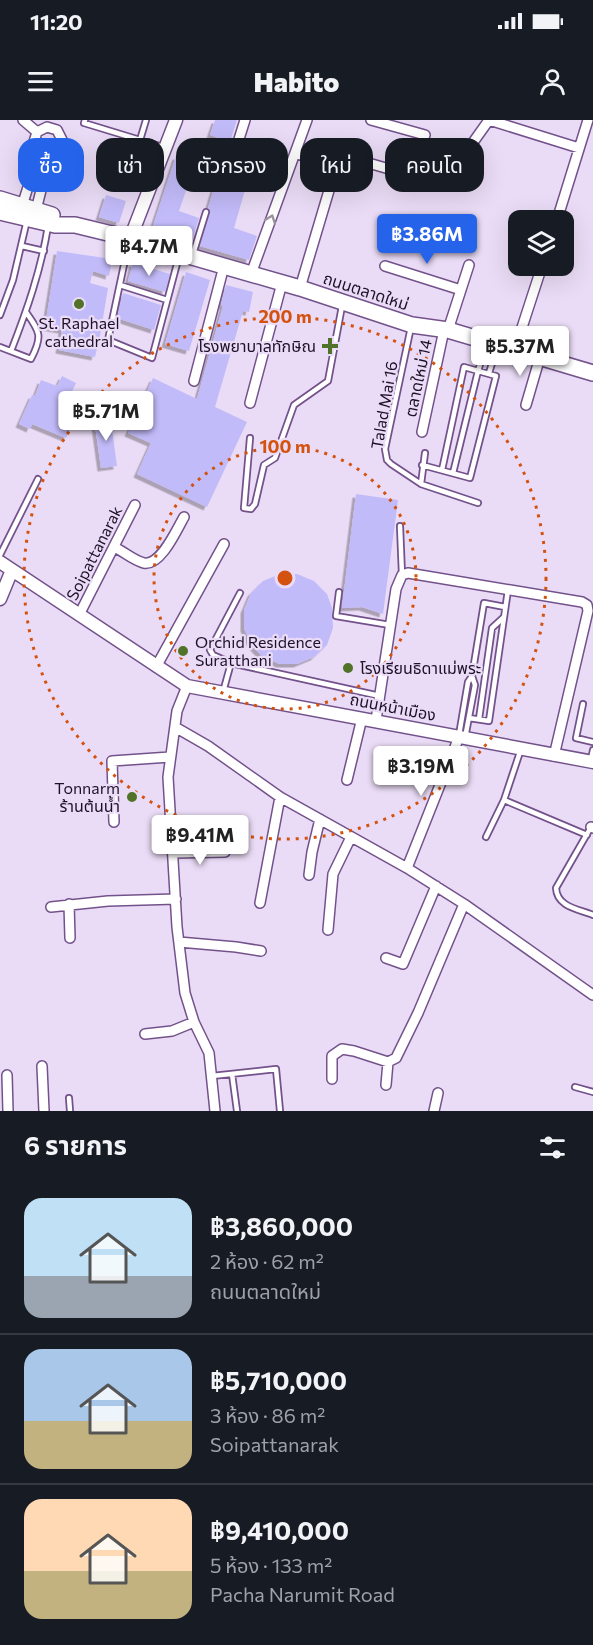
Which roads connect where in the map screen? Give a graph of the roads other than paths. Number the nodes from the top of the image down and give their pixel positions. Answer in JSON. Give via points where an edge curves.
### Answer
{"nodes":[{"id":1,"x":23,"y":120,"type":"edge"},
{"id":2,"x":63,"y":120,"type":"edge"},
{"id":3,"x":85,"y":120,"type":"edge"},
{"id":4,"x":146,"y":120,"type":"edge"},
{"id":5,"x":176,"y":120,"type":"edge"},
{"id":6,"x":245,"y":120,"type":"edge"},
{"id":7,"x":307,"y":120,"type":"edge"},
{"id":8,"x":371,"y":120,"type":"edge"},
{"id":9,"x":588,"y":120,"type":"edge"},
{"id":10,"x":57,"y":130,"type":"junction"},
{"id":11,"x":37,"y":132,"type":"junction"},
{"id":12,"x":35,"y":138,"type":"edge"},
{"id":13,"x":61,"y":138,"type":"edge"},
{"id":14,"x":133,"y":138,"type":"edge"},
{"id":15,"x":141,"y":138,"type":"edge"},
{"id":16,"x":239,"y":138,"type":"edge"},
{"id":17,"x":476,"y":138,"type":"edge"},
{"id":18,"x":165,"y":148,"type":"joint"},
{"id":19,"x":579,"y":148,"type":"junction"},
{"id":20,"x":295,"y":153,"type":"junction"},
{"id":21,"x":300,"y":155,"type":"edge"},
{"id":22,"x":373,"y":164,"type":"edge"},
{"id":23,"x":32,"y":192,"type":"edge"},
{"id":24,"x":36,"y":192,"type":"edge"},
{"id":25,"x":328,"y":192,"type":"edge"},
{"id":26,"x":0,"y":200,"type":"edge"},
{"id":27,"x":559,"y":210,"type":"edge"},
{"id":28,"x":0,"y":212,"type":"edge"},
{"id":29,"x":29,"y":212,"type":"junction"},
{"id":30,"x":206,"y":212,"type":"dead end"},
{"id":31,"x":48,"y":224,"type":"junction"},
{"id":32,"x":75,"y":225,"type":"junction"},
{"id":33,"x":130,"y":239,"type":"junction"},
{"id":34,"x":22,"y":246,"type":"junction"},
{"id":35,"x":44,"y":250,"type":"junction"},
{"id":36,"x":186,"y":255,"type":"junction"},
{"id":37,"x":469,"y":265,"type":"dead end"},
{"id":38,"x":224,"y":266,"type":"junction"},
{"id":39,"x":386,"y":266,"type":"dead end"},
{"id":40,"x":251,"y":274,"type":"junction"},
{"id":41,"x":539,"y":276,"type":"edge"},
{"id":42,"x":282,"y":283,"type":"junction"},
{"id":43,"x":120,"y":285,"type":"junction"},
{"id":44,"x":300,"y":288,"type":"junction"},
{"id":45,"x":461,"y":290,"type":"junction"},
{"id":46,"x":167,"y":300,"type":"junction"},
{"id":47,"x":343,"y":303,"type":"junction"},
{"id":48,"x":26,"y":312,"type":"junction"},
{"id":49,"x":0,"y":315,"type":"edge"},
{"id":50,"x":412,"y":325,"type":"junction"},
{"id":51,"x":446,"y":330,"type":"junction"},
{"id":52,"x":493,"y":343,"type":"junction"},
{"id":53,"x":0,"y":347,"type":"edge"},
{"id":54,"x":515,"y":349,"type":"junction"},
{"id":55,"x":11,"y":351,"type":"junction"},
{"id":56,"x":540,"y":357,"type":"junction"},
{"id":57,"x":478,"y":371,"type":"junction"},
{"id":58,"x":489,"y":373,"type":"junction"},
{"id":59,"x":593,"y":373,"type":"edge"},
{"id":60,"x":194,"y":381,"type":"dead end"},
{"id":61,"x":250,"y":404,"type":"dead end"},
{"id":62,"x":526,"y":405,"type":"dead end"},
{"id":63,"x":422,"y":432,"type":"dead end"},
{"id":64,"x":250,"y":438,"type":"dead end"},
{"id":65,"x":425,"y":453,"type":"dead end"},
{"id":66,"x":422,"y":465,"type":"junction"},
{"id":67,"x":442,"y":470,"type":"junction"},
{"id":68,"x":453,"y":473,"type":"junction"},
{"id":69,"x":38,"y":479,"type":"dead end"},
{"id":70,"x":420,"y":484,"type":"junction"},
{"id":71,"x":478,"y":503,"type":"dead end"},
{"id":72,"x":135,"y":505,"type":"dead end"},
{"id":73,"x":184,"y":517,"type":"dead end"},
{"id":74,"x":400,"y":526,"type":"dead end"},
{"id":75,"x":224,"y":544,"type":"dead end"},
{"id":76,"x":114,"y":547,"type":"junction"},
{"id":77,"x":0,"y":555,"type":"edge"},
{"id":78,"x":0,"y":562,"type":"edge"},
{"id":79,"x":12,"y":570,"type":"junction"},
{"id":80,"x":402,"y":575,"type":"junction"},
{"id":81,"x":508,"y":590,"type":"junction"},
{"id":82,"x":339,"y":592,"type":"dead end"},
{"id":83,"x":240,"y":593,"type":"dead end"},
{"id":84,"x":0,"y":599,"type":"edge"},
{"id":85,"x":505,"y":607,"type":"junction"},
{"id":86,"x":79,"y":615,"type":"junction"},
{"id":87,"x":504,"y":617,"type":"junction"},
{"id":88,"x":390,"y":625,"type":"junction"},
{"id":89,"x":231,"y":663,"type":"junction"},
{"id":90,"x":156,"y":667,"type":"junction"},
{"id":91,"x":472,"y":676,"type":"junction"},
{"id":92,"x":187,"y":686,"type":"junction"},
{"id":93,"x":223,"y":693,"type":"junction"},
{"id":94,"x":380,"y":696,"type":"junction"},
{"id":95,"x":583,"y":704,"type":"dead end"},
{"id":96,"x":362,"y":718,"type":"junction"},
{"id":97,"x":469,"y":718,"type":"junction"},
{"id":98,"x":479,"y":719,"type":"junction"},
{"id":99,"x":376,"y":720,"type":"junction"},
{"id":100,"x":175,"y":727,"type":"junction"},
{"id":101,"x":462,"y":737,"type":"junction"},
{"id":102,"x":593,"y":742,"type":"edge"},
{"id":103,"x":520,"y":749,"type":"junction"},
{"id":104,"x":554,"y":756,"type":"junction"},
{"id":105,"x":170,"y":757,"type":"junction"},
{"id":106,"x":592,"y":758,"type":"edge"},
{"id":107,"x":347,"y":780,"type":"dead end"},
{"id":108,"x":280,"y":797,"type":"junction"},
{"id":109,"x":504,"y":800,"type":"junction"},
{"id":110,"x":320,"y":819,"type":"junction"},
{"id":111,"x":114,"y":822,"type":"dead end"},
{"id":112,"x":591,"y":828,"type":"edge"},
{"id":113,"x":351,"y":837,"type":"junction"},
{"id":114,"x":486,"y":837,"type":"dead end"},
{"id":115,"x":225,"y":852,"type":"dead end"},
{"id":116,"x":174,"y":853,"type":"junction"},
{"id":117,"x":407,"y":868,"type":"junction"},
{"id":118,"x":309,"y":875,"type":"dead end"},
{"id":119,"x":436,"y":886,"type":"junction"},
{"id":120,"x":176,"y":899,"type":"junction"},
{"id":121,"x":260,"y":903,"type":"dead end"},
{"id":122,"x":69,"y":904,"type":"junction"},
{"id":123,"x":464,"y":904,"type":"junction"},
{"id":124,"x":51,"y":907,"type":"dead end"},
{"id":125,"x":593,"y":915,"type":"edge"},
{"id":126,"x":328,"y":930,"type":"dead end"},
{"id":127,"x":70,"y":938,"type":"dead end"},
{"id":128,"x":179,"y":942,"type":"junction"},
{"id":129,"x":261,"y":951,"type":"dead end"},
{"id":130,"x":386,"y":958,"type":"dead end"},
{"id":131,"x":593,"y":995,"type":"edge"},
{"id":132,"x":194,"y":1022,"type":"junction"},
{"id":133,"x":146,"y":1034,"type":"dead end"},
{"id":134,"x":388,"y":1062,"type":"junction"},
{"id":135,"x":42,"y":1066,"type":"dead end"},
{"id":136,"x":7,"y":1074,"type":"dead end"},
{"id":137,"x":232,"y":1074,"type":"junction"},
{"id":138,"x":212,"y":1076,"type":"junction"},
{"id":139,"x":332,"y":1079,"type":"dead end"},
{"id":140,"x":386,"y":1085,"type":"dead end"},
{"id":141,"x":575,"y":1087,"type":"dead end"},
{"id":142,"x":593,"y":1092,"type":"edge"},
{"id":143,"x":438,"y":1093,"type":"dead end"},
{"id":144,"x":69,"y":1098,"type":"dead end"},
{"id":145,"x":8,"y":1111,"type":"edge"},
{"id":146,"x":44,"y":1111,"type":"edge"},
{"id":147,"x":70,"y":1111,"type":"edge"},
{"id":148,"x":215,"y":1111,"type":"edge"},
{"id":149,"x":237,"y":1111,"type":"edge"},
{"id":150,"x":280,"y":1111,"type":"edge"},
{"id":151,"x":434,"y":1111,"type":"edge"}],
"edges":[{"from":1,"to":11,"type":"street"},
{"from":2,"to":10,"type":"street"},
{"from":3,"to":14,"type":"lane","via":[[84,123]]},
{"from":4,"to":15,"type":"lane"},
{"from":5,"to":18,"type":"street"},
{"from":6,"to":16,"type":"street"},
{"from":7,"to":20,"type":"street"},
{"from":8,"to":22,"type":"street","via":[[425,135],[410,175]]},
{"from":9,"to":19,"type":"street"},
{"from":10,"to":11,"type":"street","via":[[47,127]]},
{"from":10,"to":13,"type":"street"},
{"from":11,"to":12,"type":"street"},
{"from":17,"to":19,"type":"street","via":[[489,120]]},
{"from":18,"to":33,"type":"street"},
{"from":19,"to":27,"type":"street"},
{"from":20,"to":21,"type":"street"},
{"from":40,"to":20,"type":"street","one_way":true},
{"from":23,"to":29,"type":"street"},
{"from":24,"to":29,"type":"street"},
{"from":25,"to":44,"type":"street"},
{"from":26,"to":29,"type":"main road"},
{"from":28,"to":29,"type":"main road"},
{"from":29,"to":31,"type":"main road"},
{"from":29,"to":32,"type":"main road","via":[[56,216]]},
{"from":29,"to":34,"type":"lane"},
{"from":30,"to":36,"type":"lane"},
{"from":31,"to":32,"type":"main road"},
{"from":31,"to":35,"type":"lane"},
{"from":32,"to":33,"type":"main road","name":"ถนนตลาดใหม่"},
{"from":33,"to":36,"type":"main road","name":"ถนนตลาดใหม่"},
{"from":33,"to":43,"type":"lane"},
{"from":34,"to":35,"type":"lane"},
{"from":34,"to":49,"type":"lane"},
{"from":35,"to":48,"type":"lane"},
{"from":36,"to":38,"type":"main road","name":"ถนนตลาดใหม่"},
{"from":36,"to":46,"type":"lane"},
{"from":37,"to":45,"type":"street","name":"ตลาดใหม่ 14"},
{"from":38,"to":40,"type":"main road","name":"ถนนตลาดใหม่"},
{"from":38,"to":60,"type":"street"},
{"from":39,"to":45,"type":"street"},
{"from":40,"to":42,"type":"main road","name":"ถนนตลาดใหม่"},
{"from":41,"to":54,"type":"street"},
{"from":42,"to":44,"type":"main road","name":"ถนนตลาดใหม่"},
{"from":42,"to":61,"type":"street"},
{"from":43,"to":46,"type":"lane"},
{"from":43,"to":46,"type":"lane","via":[[108,340],[152,358]]},
{"from":44,"to":47,"type":"main road","name":"ถนนตลาดใหม่"},
{"from":45,"to":51,"type":"street","name":"ตลาดใหม่ 14"},
{"from":47,"to":50,"type":"main road","name":"ถนนตลาดใหม่"},
{"from":47,"to":64,"type":"lane","via":[[328,381],[294,405],[275,458],[264,465],[251,509],[244,508]]},
{"from":48,"to":55,"type":"lane"},
{"from":48,"to":55,"type":"lane","via":[[39,331],[39,343],[31,359]]},
{"from":50,"to":51,"type":"main road","name":"ถนนตลาดใหม่"},
{"from":50,"to":70,"type":"lane","name":"Talad Mai 16","via":[[385,449],[391,464]]},
{"from":51,"to":52,"type":"main road","name":"ถนนตลาดใหม่"},
{"from":51,"to":63,"type":"street","name":"ตลาดใหม่ 14"},
{"from":52,"to":54,"type":"main road","name":"ถนนตลาดใหม่"},
{"from":52,"to":57,"type":"lane"},
{"from":52,"to":58,"type":"lane"},
{"from":53,"to":55,"type":"lane"},
{"from":54,"to":56,"type":"main road","name":"ถนนตลาดใหม่"},
{"from":56,"to":59,"type":"main road","name":"ถนนตลาดใหม่"},
{"from":56,"to":62,"type":"street"},
{"from":57,"to":58,"type":"lane"},
{"from":57,"to":67,"type":"lane","via":[[464,368]]},
{"from":57,"to":68,"type":"lane"},
{"from":58,"to":68,"type":"lane","via":[[496,376],[470,478]]},
{"from":65,"to":66,"type":"lane"},
{"from":66,"to":67,"type":"lane"},
{"from":66,"to":70,"type":"lane"},
{"from":67,"to":68,"type":"lane"},
{"from":69,"to":77,"type":"lane"},
{"from":70,"to":71,"type":"lane","name":"Talad Mai 16"},
{"from":72,"to":76,"type":"street","name":"Soipattanarak"},
{"from":73,"to":76,"type":"street","via":[[160,556],[151,562],[143,562]]},
{"from":74,"to":80,"type":"lane"},
{"from":75,"to":90,"type":"street"},
{"from":76,"to":86,"type":"street","name":"Soipattanarak"},
{"from":78,"to":79,"type":"street"},
{"from":79,"to":84,"type":"street"},
{"from":79,"to":86,"type":"street"},
{"from":80,"to":81,"type":"street"},
{"from":80,"to":88,"type":"street"},
{"from":81,"to":85,"type":"lane"},
{"from":81,"to":104,"type":"street","via":[[587,605]]},
{"from":82,"to":88,"type":"lane","via":[[336,616]]},
{"from":83,"to":89,"type":"lane","via":[[210,650]]},
{"from":85,"to":87,"type":"lane"},
{"from":85,"to":91,"type":"lane","via":[[484,603]]},
{"from":86,"to":90,"type":"street"},
{"from":87,"to":98,"type":"lane","via":[[492,628]]},
{"from":87,"to":98,"type":"lane","via":[[489,721]]},
{"from":88,"to":94,"type":"street"},
{"from":89,"to":93,"type":"lane"},
{"from":89,"to":94,"type":"lane"},
{"from":90,"to":92,"type":"street"},
{"from":91,"to":97,"type":"lane","via":[[475,685]]},
{"from":91,"to":101,"type":"lane"},
{"from":92,"to":93,"type":"street","name":"ถนนหน้าเมือง"},
{"from":92,"to":100,"type":"street"},
{"from":93,"to":96,"type":"street","name":"ถนนหน้าเมือง"},
{"from":94,"to":99,"type":"street"},
{"from":95,"to":102,"type":"lane","via":[[576,738]]},
{"from":96,"to":99,"type":"street","name":"ถนนหน้าเมือง"},
{"from":96,"to":107,"type":"street"},
{"from":97,"to":98,"type":"lane"},
{"from":97,"to":101,"type":"lane"},
{"from":99,"to":101,"type":"street","name":"ถนนหน้าเมือง"},
{"from":100,"to":105,"type":"street"},
{"from":100,"to":108,"type":"street"},
{"from":101,"to":103,"type":"street","name":"ถนนหน้าเมือง"},
{"from":101,"to":117,"type":"street"},
{"from":103,"to":104,"type":"street","name":"ถนนหน้าเมือง"},
{"from":103,"to":109,"type":"lane"},
{"from":104,"to":106,"type":"street","name":"ถนนหน้าเมือง"},
{"from":105,"to":111,"type":"street","via":[[112,761]]},
{"from":105,"to":116,"type":"street"},
{"from":108,"to":110,"type":"street"},
{"from":108,"to":121,"type":"street"},
{"from":109,"to":112,"type":"lane"},
{"from":109,"to":114,"type":"lane"},
{"from":110,"to":113,"type":"street"},
{"from":110,"to":118,"type":"street"},
{"from":112,"to":125,"type":"lane","via":[[556,888],[562,903]]},
{"from":113,"to":117,"type":"street"},
{"from":113,"to":126,"type":"street","via":[[333,874]]},
{"from":115,"to":116,"type":"street"},
{"from":116,"to":120,"type":"street"},
{"from":117,"to":119,"type":"street"},
{"from":119,"to":123,"type":"street"},
{"from":119,"to":130,"type":"street","via":[[403,964]]},
{"from":120,"to":122,"type":"street"},
{"from":120,"to":128,"type":"street"},
{"from":122,"to":124,"type":"street"},
{"from":122,"to":127,"type":"street"},
{"from":123,"to":131,"type":"street"},
{"from":123,"to":134,"type":"street","via":[[414,1022],[396,1058]]},
{"from":128,"to":129,"type":"street"},
{"from":128,"to":132,"type":"street","via":[[185,993]]},
{"from":132,"to":133,"type":"street","via":[[172,1031]]},
{"from":132,"to":138,"type":"street","via":[[209,1053]]},
{"from":134,"to":139,"type":"street","via":[[342,1049],[330,1060]]},
{"from":134,"to":140,"type":"street"},
{"from":135,"to":146,"type":"street"},
{"from":136,"to":145,"type":"street"},
{"from":137,"to":138,"type":"lane"},
{"from":137,"to":149,"type":"lane"},
{"from":137,"to":150,"type":"lane","via":[[276,1069]]},
{"from":138,"to":148,"type":"street"},
{"from":141,"to":142,"type":"lane"},
{"from":143,"to":151,"type":"street"},
{"from":144,"to":147,"type":"lane"}]}
